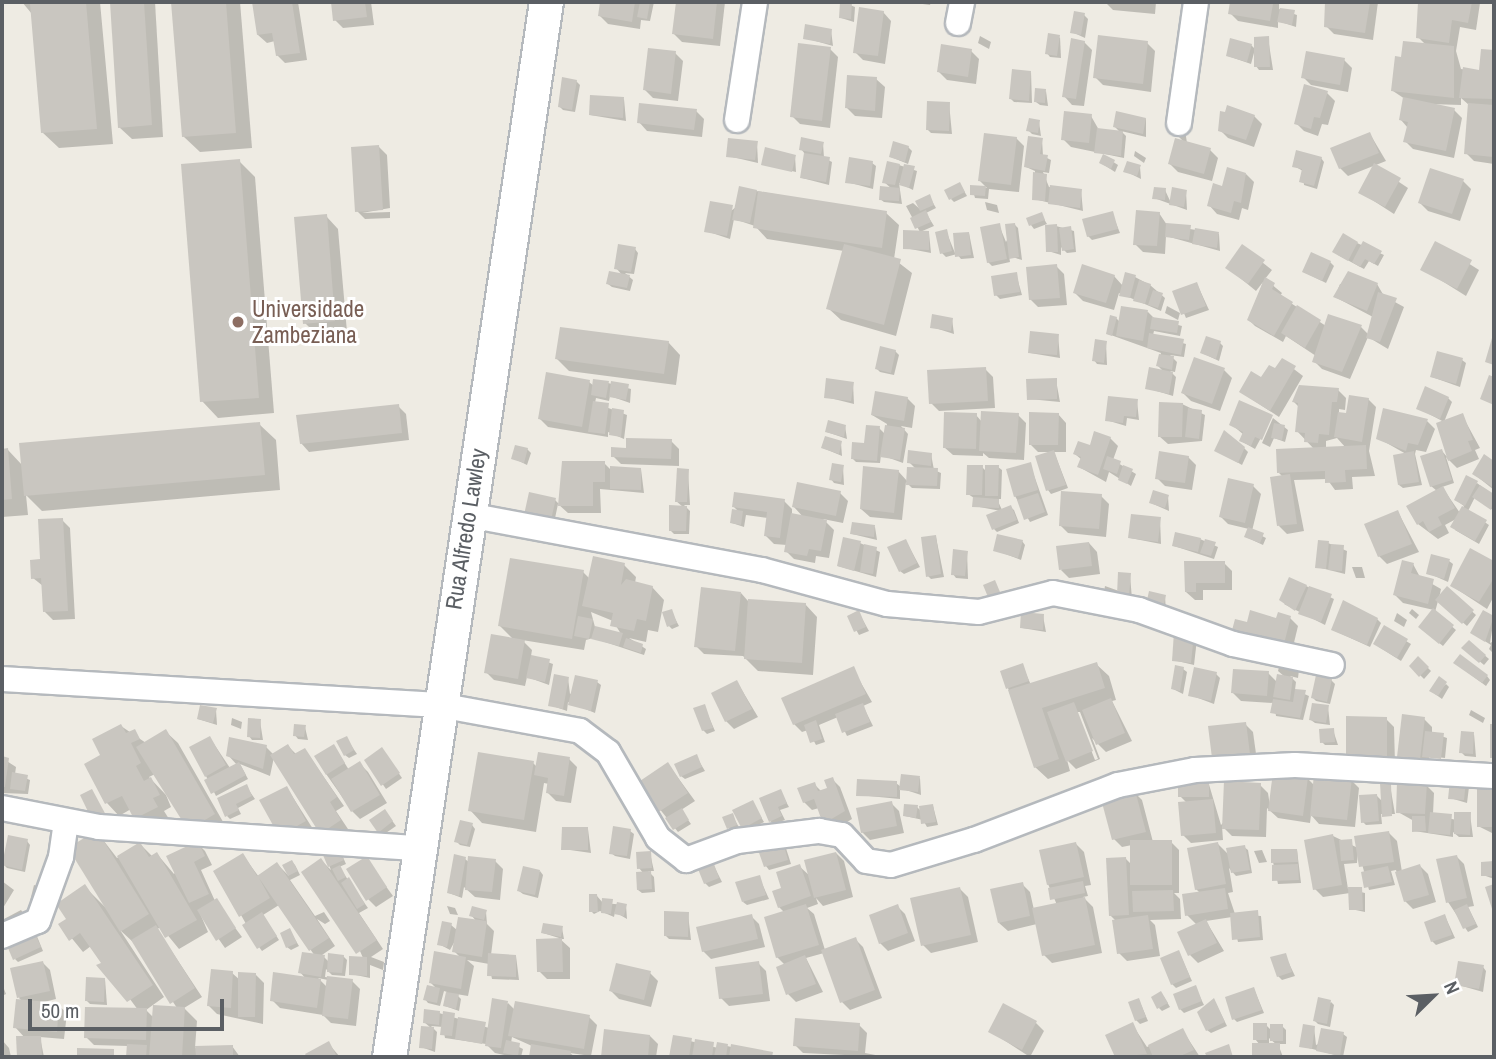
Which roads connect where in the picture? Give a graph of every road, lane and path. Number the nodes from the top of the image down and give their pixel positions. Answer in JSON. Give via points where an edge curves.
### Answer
{"nodes":[{"id":1,"x":546,"y":2,"type":"edge"},
{"id":2,"x":755,"y":2,"type":"edge"},
{"id":3,"x":1196,"y":2,"type":"edge"},
{"id":4,"x":737,"y":120,"type":"dead end"},
{"id":5,"x":1179,"y":123,"type":"dead end"},
{"id":6,"x":468,"y":515,"type":"junction"},
{"id":7,"x":1332,"y":665,"type":"dead end"},
{"id":8,"x":2,"y":678,"type":"edge"},
{"id":9,"x":439,"y":705,"type":"junction"},
{"id":10,"x":1494,"y":776,"type":"edge"},
{"id":11,"x":2,"y":808,"type":"edge"},
{"id":12,"x":66,"y":821,"type":"junction"},
{"id":13,"x":418,"y":848,"type":"junction"},
{"id":14,"x":2,"y":936,"type":"edge"},
{"id":15,"x":389,"y":1057,"type":"edge"}],
"edges":[{"from":1,"to":6,"type":"street","name":"Rua Alfredo Lawley"},
{"from":2,"to":4,"type":"street"},
{"from":3,"to":5,"type":"street"},
{"from":6,"to":7,"type":"street","via":[[762,570],[887,604],[979,612],[1053,593],[1139,610],[1233,644]]},
{"from":6,"to":9,"type":"street","name":"Rua Alfredo Lawley"},
{"from":8,"to":9,"type":"street"},
{"from":9,"to":10,"type":"street","via":[[580,731],[608,752],[658,838],[686,860],[737,841],[819,831],[842,835],[866,861],[891,865],[974,840],[1107,788],[1195,770],[1294,765]]},
{"from":9,"to":13,"type":"street","name":"Rua Alfredo Lawley"},
{"from":11,"to":12,"type":"street"},
{"from":12,"to":13,"type":"street"},
{"from":12,"to":14,"type":"street","via":[[61,857],[38,921]]},
{"from":13,"to":15,"type":"street","name":"Rua Alfredo Lawley"}]}
